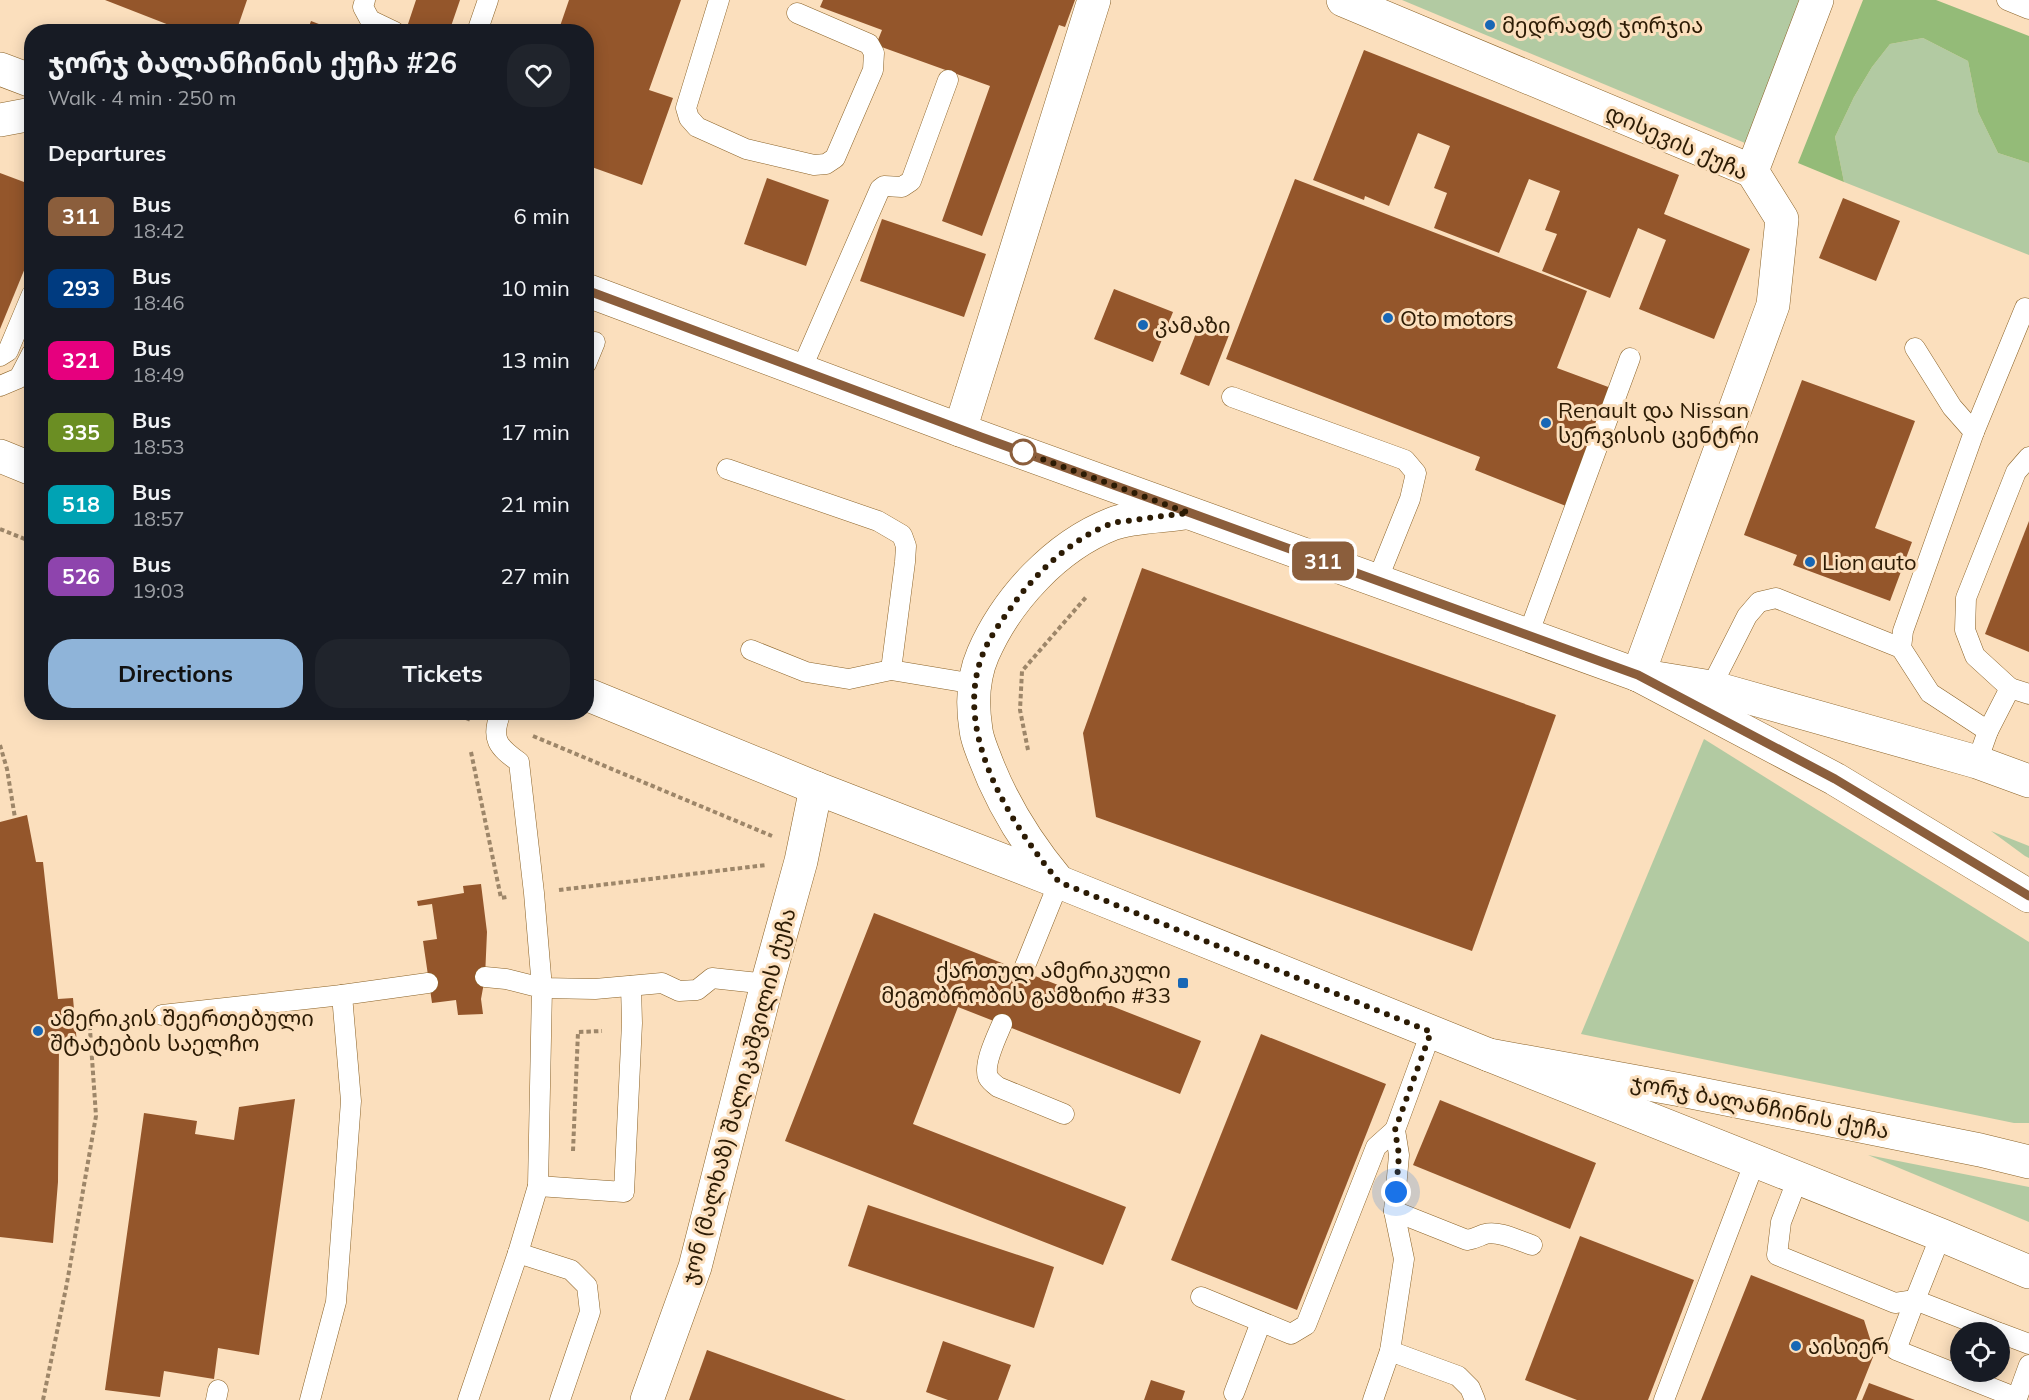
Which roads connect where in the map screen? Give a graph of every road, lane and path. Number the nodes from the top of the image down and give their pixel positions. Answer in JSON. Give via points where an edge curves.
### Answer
{"nodes":[{"id":1,"x":366,"y":0,"type":"edge"},
{"id":2,"x":488,"y":0,"type":"edge"},
{"id":3,"x":719,"y":0,"type":"edge"},
{"id":4,"x":1094,"y":0,"type":"edge"},
{"id":5,"x":1343,"y":0,"type":"edge"},
{"id":6,"x":1817,"y":0,"type":"edge"},
{"id":7,"x":2007,"y":0,"type":"edge"},
{"id":8,"x":2029,"y":9,"type":"edge"},
{"id":9,"x":797,"y":13,"type":"dead end"},
{"id":10,"x":378,"y":24,"type":"edge"},
{"id":11,"x":480,"y":24,"type":"edge"},
{"id":12,"x":0,"y":69,"type":"edge"},
{"id":13,"x":24,"y":78,"type":"edge"},
{"id":14,"x":948,"y":80,"type":"dead end"},
{"id":15,"x":1752,"y":171,"type":"junction"},
{"id":16,"x":594,"y":293,"type":"edge"},
{"id":17,"x":2025,"y":308,"type":"dead end"},
{"id":18,"x":24,"y":313,"type":"edge"},
{"id":19,"x":1915,"y":348,"type":"dead end"},
{"id":20,"x":0,"y":356,"type":"edge"},
{"id":21,"x":1630,"y":358,"type":"dead end"},
{"id":22,"x":801,"y":370,"type":"junction"},
{"id":23,"x":24,"y":381,"type":"edge"},
{"id":24,"x":0,"y":386,"type":"edge"},
{"id":25,"x":1232,"y":398,"type":"dead end"},
{"id":26,"x":960,"y":430,"type":"junction"},
{"id":27,"x":1974,"y":432,"type":"junction"},
{"id":28,"x":2029,"y":457,"type":"edge"},
{"id":29,"x":727,"y":469,"type":"dead end"},
{"id":30,"x":1189,"y":513,"type":"junction"},
{"id":31,"x":0,"y":529,"type":"edge"},
{"id":32,"x":24,"y":539,"type":"edge"},
{"id":33,"x":1377,"y":581,"type":"junction"},
{"id":34,"x":1087,"y":596,"type":"dead end"},
{"id":35,"x":1528,"y":635,"type":"junction"},
{"id":36,"x":1901,"y":648,"type":"junction"},
{"id":37,"x":751,"y":650,"type":"dead end"},
{"id":38,"x":891,"y":670,"type":"junction"},
{"id":39,"x":1638,"y":675,"type":"junction"},
{"id":40,"x":975,"y":684,"type":"junction"},
{"id":41,"x":1712,"y":687,"type":"junction"},
{"id":42,"x":2020,"y":691,"type":"edge"},
{"id":43,"x":594,"y":697,"type":"edge"},
{"id":44,"x":470,"y":720,"type":"edge"},
{"id":45,"x":498,"y":720,"type":"edge"},
{"id":46,"x":506,"y":720,"type":"edge"},
{"id":47,"x":466,"y":728,"type":"dead end"},
{"id":48,"x":1988,"y":731,"type":"junction"},
{"id":49,"x":0,"y":745,"type":"edge"},
{"id":50,"x":471,"y":750,"type":"dead end"},
{"id":51,"x":1028,"y":750,"type":"dead end"},
{"id":52,"x":1977,"y":762,"type":"junction"},
{"id":53,"x":2029,"y":781,"type":"edge"},
{"id":54,"x":816,"y":788,"type":"junction"},
{"id":55,"x":15,"y":818,"type":"dead end"},
{"id":56,"x":802,"y":855,"type":"junction"},
{"id":57,"x":1059,"y":882,"type":"junction"},
{"id":58,"x":534,"y":893,"type":"junction"},
{"id":59,"x":2029,"y":896,"type":"edge"},
{"id":60,"x":1023,"y":971,"type":"dead end"},
{"id":61,"x":485,"y":977,"type":"dead end"},
{"id":62,"x":428,"y":982,"type":"dead end"},
{"id":63,"x":767,"y":984,"type":"junction"},
{"id":64,"x":631,"y":986,"type":"junction"},
{"id":65,"x":542,"y":988,"type":"junction"},
{"id":66,"x":342,"y":995,"type":"junction"},
{"id":67,"x":162,"y":1015,"type":"dead end"},
{"id":68,"x":74,"y":1017,"type":"dead end"},
{"id":69,"x":1002,"y":1024,"type":"dead end"},
{"id":70,"x":602,"y":1031,"type":"dead end"},
{"id":71,"x":1431,"y":1032,"type":"junction"},
{"id":72,"x":1489,"y":1056,"type":"junction"},
{"id":73,"x":1064,"y":1114,"type":"dead end"},
{"id":74,"x":1395,"y":1130,"type":"junction"},
{"id":75,"x":2029,"y":1141,"type":"edge"},
{"id":76,"x":1980,"y":1150,"type":"junction"},
{"id":77,"x":573,"y":1151,"type":"dead end"},
{"id":78,"x":1755,"y":1161,"type":"junction"},
{"id":79,"x":2029,"y":1162,"type":"edge"},
{"id":80,"x":1798,"y":1179,"type":"junction"},
{"id":81,"x":538,"y":1186,"type":"junction"},
{"id":82,"x":1394,"y":1211,"type":"junction"},
{"id":83,"x":1941,"y":1235,"type":"junction"},
{"id":84,"x":1532,"y":1245,"type":"dead end"},
{"id":85,"x":518,"y":1253,"type":"junction"},
{"id":86,"x":2029,"y":1272,"type":"edge"},
{"id":87,"x":1201,"y":1297,"type":"dead end"},
{"id":88,"x":1915,"y":1300,"type":"junction"},
{"id":89,"x":1261,"y":1322,"type":"junction"},
{"id":90,"x":1972,"y":1322,"type":"edge"},
{"id":91,"x":2010,"y":1337,"type":"edge"},
{"id":92,"x":2029,"y":1344,"type":"edge"},
{"id":93,"x":1390,"y":1352,"type":"junction"},
{"id":94,"x":2029,"y":1365,"type":"edge"},
{"id":95,"x":1234,"y":1393,"type":"dead end"},
{"id":96,"x":43,"y":1400,"type":"edge"},
{"id":97,"x":310,"y":1400,"type":"edge"},
{"id":98,"x":468,"y":1400,"type":"edge"},
{"id":99,"x":560,"y":1400,"type":"edge"},
{"id":100,"x":647,"y":1400,"type":"edge"},
{"id":101,"x":1373,"y":1400,"type":"edge"},
{"id":102,"x":1475,"y":1400,"type":"edge"},
{"id":103,"x":1664,"y":1400,"type":"edge"}],
"edges":[{"from":1,"to":10,"type":"lane","via":[[363,7],[370,20]]},
{"from":2,"to":11,"type":"lane"},
{"from":3,"to":9,"type":"lane","via":[[686,108],[690,118],[697,127],[746,149],[814,165],[826,164],[835,158],[873,70],[874,53],[869,44]]},
{"from":4,"to":26,"type":"main road"},
{"from":5,"to":15,"type":"main road","name":"დისევის ქუჩა"},
{"from":6,"to":15,"type":"main road"},
{"from":7,"to":8,"type":"lane"},
{"from":12,"to":13,"type":"main road"},
{"from":14,"to":22,"type":"lane","via":[[911,181],[902,187],[880,189]]},
{"from":15,"to":39,"type":"main road","name":"დისევის ქუჩა","via":[[1782,219],[1773,305]]},
{"from":16,"to":22,"type":"main road"},
{"from":17,"to":27,"type":"lane"},
{"from":18,"to":20,"type":"lane","via":[[8,351]]},
{"from":19,"to":27,"type":"lane","via":[[1952,407]]},
{"from":21,"to":35,"type":"lane"},
{"from":22,"to":26,"type":"main road"},
{"from":23,"to":24,"type":"lane"},
{"from":25,"to":33,"type":"lane","via":[[1405,460],[1416,473],[1410,499]]},
{"from":26,"to":30,"type":"main road"},
{"from":27,"to":36,"type":"lane","via":[[1903,631]]},
{"from":28,"to":42,"type":"lane","via":[[2016,472],[1966,598],[1965,630],[1975,656]]},
{"from":29,"to":38,"type":"lane","via":[[878,521],[902,535],[905,562]]},
{"from":30,"to":33,"type":"main road"},
{"from":30,"to":40,"type":"main road","via":[[1115,522],[1087,535],[1059,555],[1031,581],[1008,612],[982,655]]},
{"from":31,"to":32,"type":"path"},
{"from":33,"to":35,"type":"main road"},
{"from":34,"to":51,"type":"path","via":[[1022,671],[1020,710]]},
{"from":35,"to":39,"type":"main road"},
{"from":36,"to":41,"type":"lane","via":[[1776,598],[1759,602],[1747,616]]},
{"from":36,"to":48,"type":"lane","via":[[1930,693]]},
{"from":37,"to":38,"type":"lane","via":[[806,672],[849,679]]},
{"from":38,"to":40,"type":"lane"},
{"from":39,"to":41,"type":"main road"},
{"from":39,"to":59,"type":"main road","via":[[1835,779]]},
{"from":40,"to":57,"type":"main road","via":[[976,733],[987,764],[1018,827]]},
{"from":41,"to":52,"type":"main road"},
{"from":42,"to":48,"type":"lane"},
{"from":43,"to":54,"type":"main road"},
{"from":44,"to":47,"type":"path"},
{"from":45,"to":58,"type":"lane","via":[[496,731],[501,749],[519,762]]},
{"from":46,"to":56,"type":"path"},
{"from":48,"to":52,"type":"lane"},
{"from":49,"to":55,"type":"path"},
{"from":50,"to":58,"type":"path","via":[[501,898]]},
{"from":52,"to":53,"type":"main road"},
{"from":54,"to":56,"type":"main road","name":"ჯონ (მალხაზ) შალიკაშვილის ქუჩა"},
{"from":54,"to":57,"type":"main road"},
{"from":56,"to":58,"type":"path"},
{"from":56,"to":63,"type":"main road","name":"ჯონ (მალხაზ) შალიკაშვილის ქუჩა"},
{"from":57,"to":60,"type":"lane"},
{"from":57,"to":71,"type":"main road"},
{"from":58,"to":65,"type":"lane"},
{"from":61,"to":65,"type":"lane"},
{"from":62,"to":66,"type":"lane"},
{"from":63,"to":64,"type":"lane","via":[[711,978],[697,990],[679,991],[662,983]]},
{"from":63,"to":100,"type":"main road","name":"ჯონ (მალხაზ) შალიკაშვილის ქუჩა","via":[[695,1267]]},
{"from":64,"to":65,"type":"lane"},
{"from":64,"to":81,"type":"lane","via":[[624,1192]]},
{"from":65,"to":81,"type":"lane"},
{"from":66,"to":67,"type":"lane"},
{"from":66,"to":97,"type":"lane","via":[[351,1101],[336,1302]]},
{"from":68,"to":96,"type":"path","via":[[89,1015],[96,1116]]},
{"from":69,"to":73,"type":"lane","via":[[987,1065],[989,1080]]},
{"from":70,"to":77,"type":"path","via":[[578,1032]]},
{"from":71,"to":72,"type":"main road"},
{"from":71,"to":74,"type":"lane"},
{"from":72,"to":76,"type":"main road","name":"ჯორჯ ბალანჩინის ქუჩა"},
{"from":72,"to":78,"type":"main road"},
{"from":74,"to":82,"type":"lane","via":[[1399,1155]]},
{"from":74,"to":89,"type":"lane","via":[[1376,1147],[1306,1325],[1291,1334]]},
{"from":75,"to":76,"type":"main road"},
{"from":76,"to":79,"type":"main road","name":"ჯორჯ ბალანჩინის ქუჩა"},
{"from":78,"to":80,"type":"main road"},
{"from":78,"to":103,"type":"lane"},
{"from":80,"to":83,"type":"main road"},
{"from":80,"to":88,"type":"lane","via":[[1781,1222],[1777,1255],[1895,1303]]},
{"from":81,"to":85,"type":"lane"},
{"from":82,"to":84,"type":"lane","via":[[1467,1240],[1498,1234]]},
{"from":82,"to":93,"type":"lane","via":[[1404,1259]]},
{"from":83,"to":86,"type":"main road"},
{"from":83,"to":88,"type":"lane"},
{"from":85,"to":98,"type":"lane"},
{"from":85,"to":99,"type":"lane","via":[[571,1270],[587,1286],[590,1312]]},
{"from":87,"to":89,"type":"lane"},
{"from":88,"to":90,"type":"lane"},
{"from":88,"to":94,"type":"lane","via":[[1896,1350],[2017,1398]]},
{"from":89,"to":95,"type":"lane"},
{"from":91,"to":92,"type":"lane"},
{"from":93,"to":101,"type":"lane"},
{"from":93,"to":102,"type":"lane","via":[[1458,1376]]}]}
